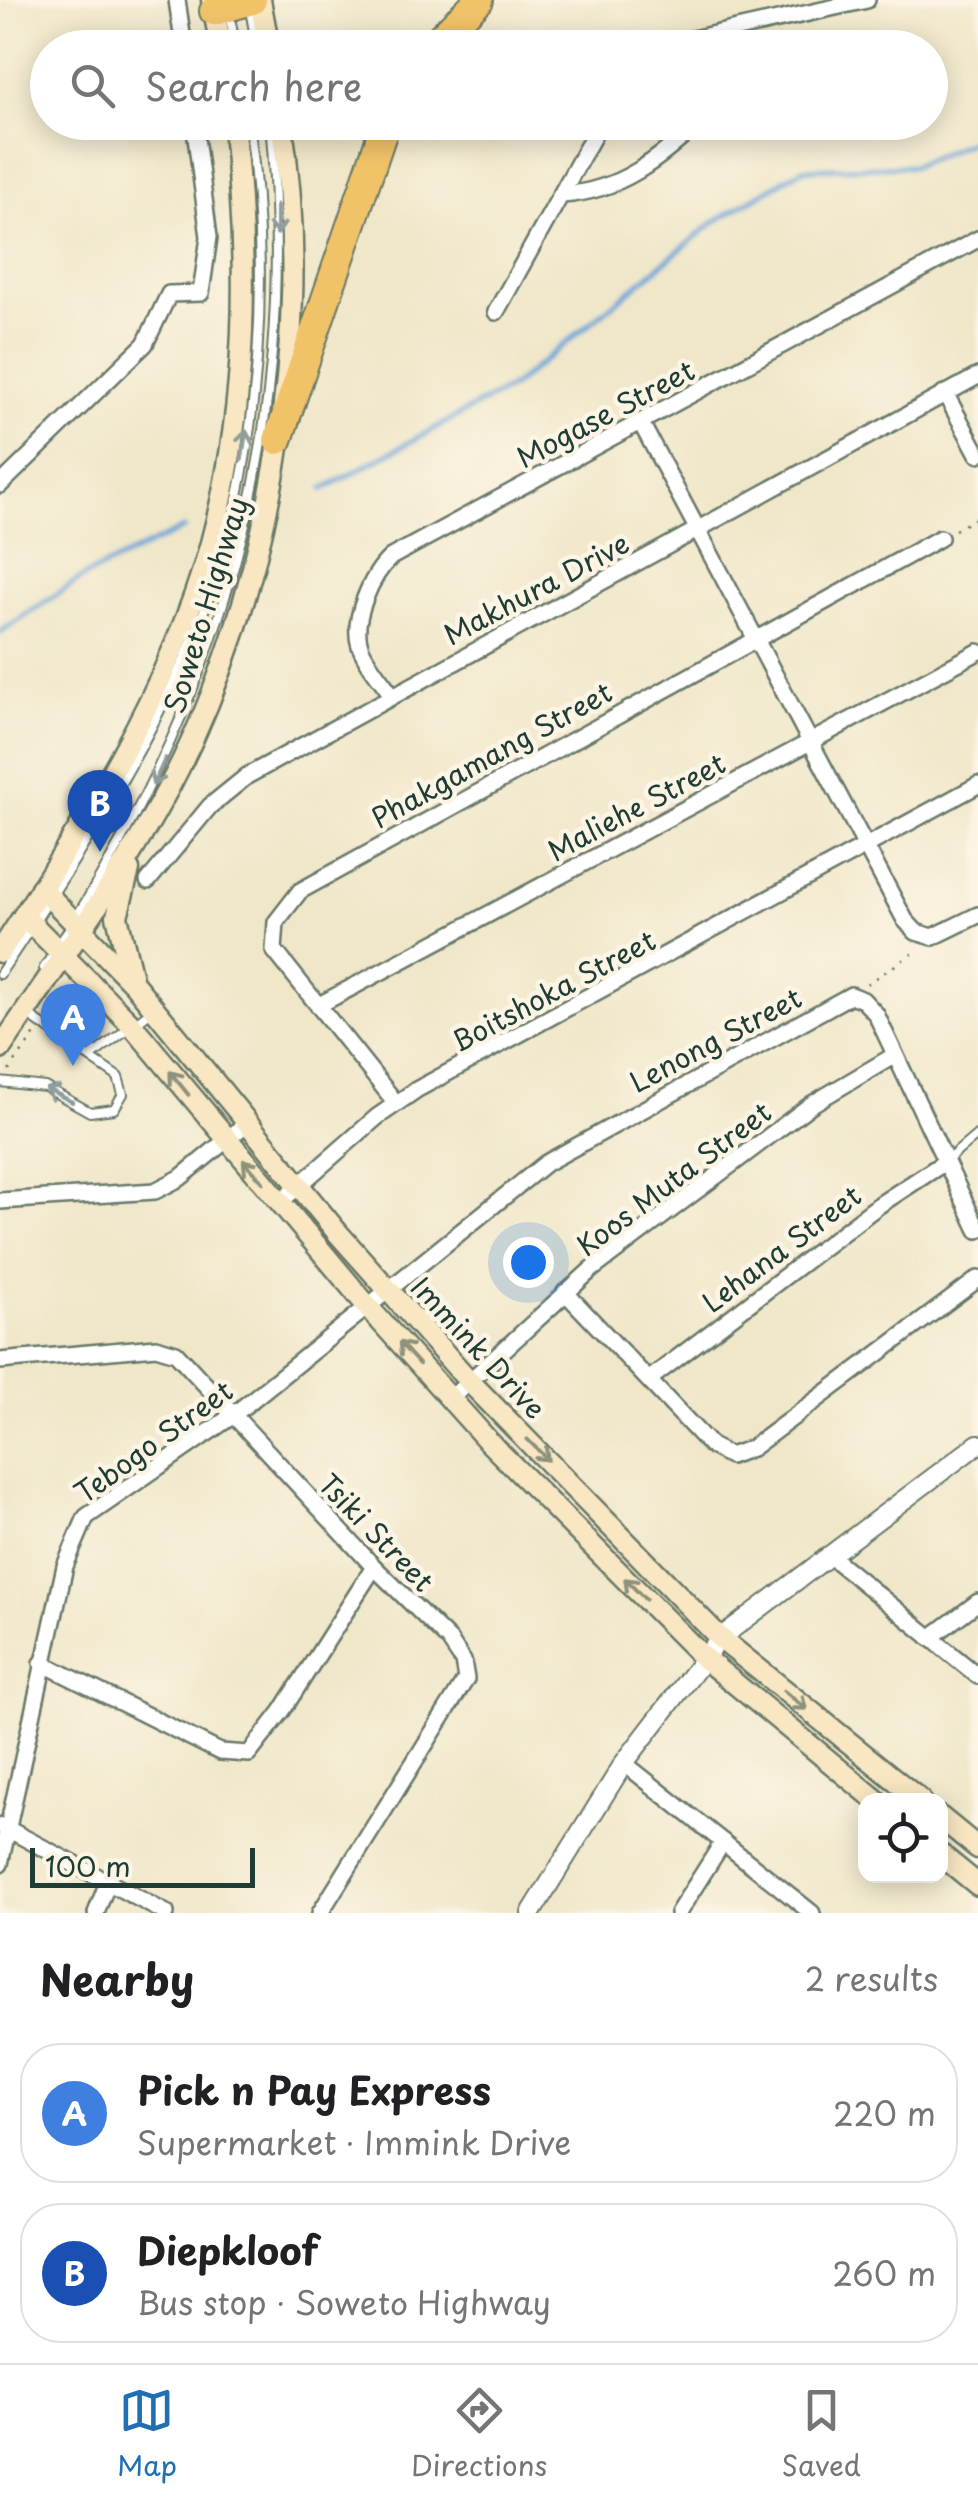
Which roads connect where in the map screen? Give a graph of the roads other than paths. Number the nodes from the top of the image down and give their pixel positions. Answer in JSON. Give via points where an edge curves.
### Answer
{"nodes":[{"id":1,"x":177,"y":0,"type":"edge"},
{"id":2,"x":478,"y":0,"type":"edge"},
{"id":3,"x":867,"y":0,"type":"edge"},
{"id":4,"x":236,"y":2,"type":"edge"},
{"id":5,"x":181,"y":30,"type":"edge"},
{"id":6,"x":227,"y":30,"type":"edge"},
{"id":7,"x":236,"y":30,"type":"edge"},
{"id":8,"x":249,"y":30,"type":"edge"},
{"id":9,"x":256,"y":30,"type":"edge"},
{"id":10,"x":448,"y":30,"type":"edge"},
{"id":11,"x":733,"y":30,"type":"edge"},
{"id":12,"x":197,"y":140,"type":"edge"},
{"id":13,"x":236,"y":140,"type":"edge"},
{"id":14,"x":250,"y":140,"type":"edge"},
{"id":15,"x":271,"y":140,"type":"edge"},
{"id":16,"x":282,"y":140,"type":"edge"},
{"id":17,"x":380,"y":140,"type":"edge"},
{"id":18,"x":592,"y":140,"type":"edge"},
{"id":19,"x":676,"y":140,"type":"edge"},
{"id":20,"x":562,"y":195,"type":"junction"},
{"id":21,"x":978,"y":238,"type":"edge"},
{"id":22,"x":496,"y":312,"type":"dead end"},
{"id":23,"x":978,"y":376,"type":"edge"},
{"id":24,"x":945,"y":394,"type":"junction"},
{"id":25,"x":641,"y":423,"type":"junction"},
{"id":26,"x":278,"y":440,"type":"junction"},
{"id":27,"x":978,"y":454,"type":"edge"},
{"id":28,"x":0,"y":485,"type":"edge"},
{"id":29,"x":700,"y":529,"type":"junction"},
{"id":30,"x":940,"y":538,"type":"road end"},
{"id":31,"x":756,"y":636,"type":"junction"},
{"id":32,"x":978,"y":652,"type":"edge"},
{"id":33,"x":391,"y":694,"type":"junction"},
{"id":34,"x":811,"y":740,"type":"junction"},
{"id":35,"x":978,"y":786,"type":"edge"},
{"id":36,"x":150,"y":822,"type":"junction"},
{"id":37,"x":868,"y":847,"type":"junction"},
{"id":38,"x":148,"y":882,"type":"dead end"},
{"id":39,"x":46,"y":893,"type":"junction"},
{"id":40,"x":978,"y":915,"type":"edge"},
{"id":41,"x":29,"y":920,"type":"junction"},
{"id":42,"x":79,"y":924,"type":"junction"},
{"id":43,"x":0,"y":952,"type":"edge"},
{"id":44,"x":60,"y":952,"type":"junction"},
{"id":45,"x":0,"y":974,"type":"edge"},
{"id":46,"x":134,"y":984,"type":"junction"},
{"id":47,"x":319,"y":1005,"type":"junction"},
{"id":48,"x":154,"y":1009,"type":"junction"},
{"id":49,"x":33,"y":1018,"type":"junction"},
{"id":50,"x":132,"y":1026,"type":"junction"},
{"id":51,"x":0,"y":1032,"type":"edge"},
{"id":52,"x":0,"y":1049,"type":"edge"},
{"id":53,"x":896,"y":1054,"type":"junction"},
{"id":54,"x":90,"y":1057,"type":"junction"},
{"id":55,"x":2,"y":1082,"type":"edge"},
{"id":56,"x":396,"y":1103,"type":"junction"},
{"id":57,"x":246,"y":1124,"type":"junction"},
{"id":58,"x":978,"y":1134,"type":"edge"},
{"id":59,"x":226,"y":1141,"type":"junction"},
{"id":60,"x":945,"y":1162,"type":"junction"},
{"id":61,"x":298,"y":1186,"type":"junction"},
{"id":62,"x":0,"y":1201,"type":"edge"},
{"id":63,"x":280,"y":1202,"type":"junction"},
{"id":64,"x":978,"y":1230,"type":"edge"},
{"id":65,"x":978,"y":1279,"type":"edge"},
{"id":66,"x":387,"y":1290,"type":"junction"},
{"id":67,"x":565,"y":1292,"type":"junction"},
{"id":68,"x":368,"y":1308,"type":"junction"},
{"id":69,"x":0,"y":1361,"type":"edge"},
{"id":70,"x":651,"y":1378,"type":"junction"},
{"id":71,"x":469,"y":1381,"type":"junction"},
{"id":72,"x":450,"y":1400,"type":"junction"},
{"id":73,"x":232,"y":1416,"type":"junction"},
{"id":74,"x":978,"y":1444,"type":"edge"},
{"id":75,"x":828,"y":1555,"type":"junction"},
{"id":76,"x":374,"y":1567,"type":"junction"},
{"id":77,"x":978,"y":1602,"type":"edge"},
{"id":78,"x":720,"y":1638,"type":"junction"},
{"id":79,"x":930,"y":1638,"type":"junction"},
{"id":80,"x":704,"y":1658,"type":"junction"},
{"id":81,"x":42,"y":1663,"type":"junction"},
{"id":82,"x":978,"y":1676,"type":"edge"},
{"id":83,"x":624,"y":1763,"type":"junction"},
{"id":84,"x":868,"y":1793,"type":"edge"},
{"id":85,"x":911,"y":1793,"type":"edge"},
{"id":86,"x":948,"y":1824,"type":"edge"},
{"id":87,"x":4,"y":1827,"type":"edge"},
{"id":88,"x":723,"y":1842,"type":"junction"},
{"id":89,"x":978,"y":1848,"type":"edge"},
{"id":90,"x":948,"y":1861,"type":"edge"},
{"id":91,"x":0,"y":1864,"type":"edge"},
{"id":92,"x":108,"y":1882,"type":"junction"},
{"id":93,"x":978,"y":1885,"type":"edge"},
{"id":94,"x":96,"y":1913,"type":"edge"},
{"id":95,"x":166,"y":1913,"type":"edge"},
{"id":96,"x":320,"y":1913,"type":"edge"},
{"id":97,"x":531,"y":1913,"type":"edge"},
{"id":98,"x":678,"y":1913,"type":"edge"},
{"id":99,"x":812,"y":1913,"type":"edge"}],
"edges":[{"from":1,"to":5,"type":"street"},
{"from":2,"to":10,"type":"highway"},
{"from":3,"to":11,"type":"street"},
{"from":4,"to":6,"type":"main road"},
{"from":4,"to":7,"type":"lane"},
{"from":4,"to":8,"type":"lane"},
{"from":4,"to":9,"type":"main road"},
{"from":12,"to":28,"type":"street","via":[[210,237],[201,293],[169,294],[145,344]]},
{"from":13,"to":39,"type":"main road","name":"Soweto Highway","via":[[246,285],[233,426],[211,542],[159,676]]},
{"from":39,"to":14,"type":"lane","name":"Soweto Highway","one_way":true,"via":[[104,808],[177,672],[223,550],[256,344],[258,241]]},
{"from":15,"to":42,"type":"lane","name":"Soweto Highway","one_way":true,"via":[[278,276],[273,364],[252,504],[215,635],[174,740]]},
{"from":16,"to":26,"type":"main road","name":"Soweto Highway","via":[[290,305]]},
{"from":17,"to":26,"type":"highway"},
{"from":18,"to":20,"type":"street"},
{"from":19,"to":20,"type":"street","via":[[616,186]]},
{"from":20,"to":22,"type":"street"},
{"from":21,"to":25,"type":"street","name":"Mogase Street"},
{"from":23,"to":24,"type":"street","name":"Makhura Drive"},
{"from":24,"to":27,"type":"street"},
{"from":24,"to":29,"type":"street","name":"Makhura Drive"},
{"from":25,"to":29,"type":"street"},
{"from":25,"to":33,"type":"street","name":"Mogase Street","via":[[383,564],[362,610],[358,641]]},
{"from":26,"to":36,"type":"main road","name":"Soweto Highway","via":[[226,651]]},
{"from":29,"to":31,"type":"street"},
{"from":29,"to":33,"type":"street","name":"Makhura Drive"},
{"from":30,"to":31,"type":"street","name":"Phakgamang Street"},
{"from":31,"to":34,"type":"street"},
{"from":31,"to":47,"type":"street","name":"Phakgamang Street","via":[[310,882],[280,914],[272,941]]},
{"from":32,"to":34,"type":"street","name":"Maliehe Street"},
{"from":33,"to":38,"type":"street","name":"Makhura Drive","via":[[231,786]]},
{"from":34,"to":37,"type":"street"},
{"from":34,"to":47,"type":"street","name":"Maliehe Street"},
{"from":35,"to":37,"type":"street","name":"Boitshoka Street"},
{"from":36,"to":42,"type":"main road","name":"Soweto Highway"},
{"from":36,"to":46,"type":"main road","via":[[118,916]]},
{"from":37,"to":40,"type":"street","via":[[905,920],[924,935],[944,934]]},
{"from":37,"to":56,"type":"street","name":"Boitshoka Street"},
{"from":39,"to":41,"type":"main road","name":"Soweto Highway"},
{"from":39,"to":42,"type":"main road","name":"Immink Drive"},
{"from":41,"to":43,"type":"main road","name":"Soweto Highway"},
{"from":41,"to":44,"type":"main road","name":"Immink Drive"},
{"from":41,"to":45,"type":"lane","name":"Soweto Highway"},
{"from":42,"to":44,"type":"main road","name":"Soweto Highway"},
{"from":42,"to":46,"type":"main road","name":"Immink Drive"},
{"from":44,"to":49,"type":"main road","name":"Soweto Highway"},
{"from":44,"to":50,"type":"main road","name":"Immink Drive"},
{"from":44,"to":51,"type":"lane","name":"Soweto Highway"},
{"from":46,"to":48,"type":"main road","name":"Immink Drive"},
{"from":47,"to":56,"type":"street","name":"Phakgamang Street"},
{"from":48,"to":50,"type":"lane"},
{"from":48,"to":57,"type":"main road","name":"Immink Drive"},
{"from":49,"to":52,"type":"main road","name":"Soweto Highway"},
{"from":49,"to":54,"type":"lane"},
{"from":50,"to":54,"type":"lane"},
{"from":59,"to":50,"type":"main road","name":"Immink Drive","one_way":true},
{"from":53,"to":60,"type":"street"},
{"from":53,"to":66,"type":"street","name":"Lenong Street","via":[[876,1014],[858,998],[838,1000],[570,1147]]},
{"from":53,"to":67,"type":"street","name":"Koos Muta Street","via":[[812,1104]]},
{"from":54,"to":55,"type":"lane","one_way":true,"via":[[124,1084],[114,1109],[90,1112],[44,1088]]},
{"from":56,"to":61,"type":"street","name":"Boitshoka Street"},
{"from":57,"to":59,"type":"street"},
{"from":57,"to":61,"type":"main road","name":"Immink Drive"},
{"from":58,"to":60,"type":"lane"},
{"from":59,"to":62,"type":"street","via":[[155,1191]]},
{"from":63,"to":59,"type":"main road","name":"Immink Drive","one_way":true},
{"from":60,"to":64,"type":"street"},
{"from":60,"to":70,"type":"street","name":"Lehana Street"},
{"from":61,"to":63,"type":"street","name":"Boitshoka Street"},
{"from":61,"to":66,"type":"main road","name":"Immink Drive"},
{"from":63,"to":68,"type":"main road","name":"Immink Drive"},
{"from":65,"to":70,"type":"street","via":[[740,1453],[730,1456],[711,1446]]},
{"from":66,"to":68,"type":"street","name":"Tebogo Street"},
{"from":66,"to":71,"type":"main road","name":"Immink Drive"},
{"from":67,"to":70,"type":"street"},
{"from":67,"to":71,"type":"street","name":"Koos Muta Street"},
{"from":72,"to":68,"type":"main road","name":"Immink Drive","one_way":true},
{"from":68,"to":73,"type":"street","name":"Tebogo Street"},
{"from":69,"to":73,"type":"street","name":"Tsiki Street","via":[[167,1348]]},
{"from":71,"to":72,"type":"street","name":"Koos Muta Street"},
{"from":71,"to":78,"type":"main road","name":"Immink Drive","one_way":true},
{"from":80,"to":72,"type":"main road","name":"Immink Drive","one_way":true},
{"from":73,"to":76,"type":"street","name":"Tsiki Street"},
{"from":73,"to":81,"type":"street","name":"Tebogo Street","via":[[86,1517],[64,1566]]},
{"from":74,"to":75,"type":"street"},
{"from":75,"to":78,"type":"street"},
{"from":75,"to":79,"type":"street"},
{"from":76,"to":81,"type":"street","via":[[249,1754],[220,1752]]},
{"from":76,"to":96,"type":"street","name":"Tsiki Street","via":[[448,1640],[466,1680]]},
{"from":77,"to":79,"type":"street"},
{"from":78,"to":80,"type":"street"},
{"from":78,"to":85,"type":"main road","name":"Immink Drive","one_way":true},
{"from":79,"to":82,"type":"street"},
{"from":80,"to":83,"type":"street"},
{"from":80,"to":84,"type":"main road","name":"Immink Drive"},
{"from":81,"to":87,"type":"street","name":"Tebogo Street"},
{"from":83,"to":88,"type":"street"},
{"from":83,"to":97,"type":"street"},
{"from":86,"to":89,"type":"main road"},
{"from":87,"to":91,"type":"street","name":"Tebogo Street"},
{"from":87,"to":92,"type":"street"},
{"from":88,"to":98,"type":"street"},
{"from":88,"to":99,"type":"street"},
{"from":90,"to":93,"type":"main road"},
{"from":92,"to":94,"type":"street"},
{"from":92,"to":95,"type":"street"}]}
